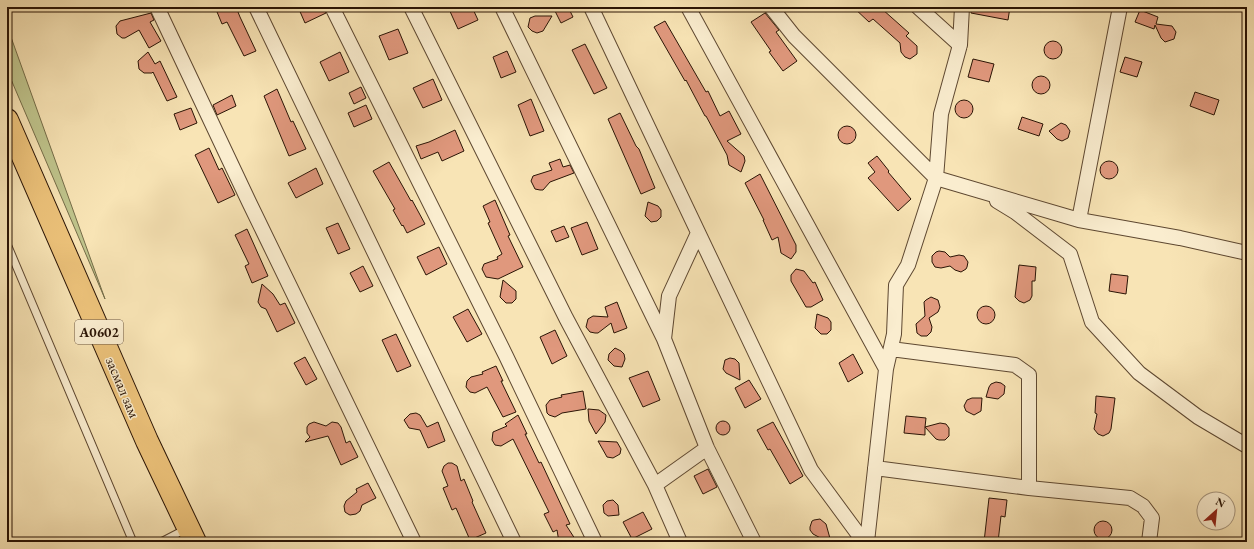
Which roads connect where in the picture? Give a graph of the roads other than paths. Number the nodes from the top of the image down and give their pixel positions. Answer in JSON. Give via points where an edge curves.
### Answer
{"nodes":[{"id":1,"x":157,"y":7,"type":"edge"},
{"id":2,"x":256,"y":7,"type":"edge"},
{"id":3,"x":332,"y":7,"type":"edge"},
{"id":4,"x":411,"y":7,"type":"edge"},
{"id":5,"x":502,"y":7,"type":"edge"},
{"id":6,"x":591,"y":7,"type":"edge"},
{"id":7,"x":688,"y":7,"type":"edge"},
{"id":8,"x":771,"y":7,"type":"edge"},
{"id":9,"x":918,"y":7,"type":"edge"},
{"id":10,"x":962,"y":7,"type":"edge"},
{"id":11,"x":1120,"y":7,"type":"edge"},
{"id":12,"x":960,"y":45,"type":"junction"},
{"id":13,"x":7,"y":120,"type":"edge"},
{"id":14,"x":936,"y":178,"type":"junction"},
{"id":15,"x":977,"y":189,"type":"junction"},
{"id":16,"x":1079,"y":220,"type":"junction"},
{"id":17,"x":698,"y":233,"type":"junction"},
{"id":18,"x":7,"y":244,"type":"edge"},
{"id":19,"x":1247,"y":253,"type":"edge"},
{"id":20,"x":664,"y":340,"type":"junction"},
{"id":21,"x":891,"y":349,"type":"junction"},
{"id":22,"x":886,"y":368,"type":"junction"},
{"id":23,"x":1247,"y":446,"type":"edge"},
{"id":24,"x":708,"y":448,"type":"junction"},
{"id":25,"x":875,"y":468,"type":"junction"},
{"id":26,"x":655,"y":485,"type":"junction"},
{"id":27,"x":1029,"y":488,"type":"junction"},
{"id":28,"x":191,"y":535,"type":"edge"},
{"id":29,"x":133,"y":542,"type":"edge"},
{"id":30,"x":161,"y":542,"type":"edge"},
{"id":31,"x":414,"y":542,"type":"edge"},
{"id":32,"x":514,"y":542,"type":"edge"},
{"id":33,"x":595,"y":542,"type":"edge"},
{"id":34,"x":680,"y":542,"type":"edge"},
{"id":35,"x":754,"y":542,"type":"edge"},
{"id":36,"x":865,"y":542,"type":"edge"},
{"id":37,"x":1149,"y":542,"type":"edge"}],
"edges":[{"from":1,"to":31,"type":"street","via":[[248,202]]},
{"from":2,"to":32,"type":"street"},
{"from":3,"to":33,"type":"street","via":[[506,356]]},
{"from":4,"to":26,"type":"street","via":[[566,318]]},
{"from":5,"to":20,"type":"street"},
{"from":6,"to":17,"type":"street"},
{"from":7,"to":22,"type":"street"},
{"from":8,"to":14,"type":"street","via":[[794,36]]},
{"from":9,"to":12,"type":"street"},
{"from":10,"to":12,"type":"street"},
{"from":11,"to":16,"type":"street"},
{"from":12,"to":14,"type":"street","via":[[941,114]]},
{"from":13,"to":28,"type":"highway","name":"засмал зам","number":"A0602","via":[[147,441]]},
{"from":14,"to":15,"type":"street"},
{"from":14,"to":21,"type":"street","via":[[908,265],[896,285]]},
{"from":15,"to":16,"type":"street"},
{"from":15,"to":23,"type":"street","via":[[1015,212],[1070,254],[1092,322],[1139,373],[1198,417]]},
{"from":16,"to":19,"type":"street"},
{"from":17,"to":20,"type":"street","via":[[669,296]]},
{"from":17,"to":36,"type":"street","via":[[811,470]]},
{"from":18,"to":29,"type":"lane"},
{"from":20,"to":24,"type":"street"},
{"from":21,"to":22,"type":"street"},
{"from":21,"to":27,"type":"street","via":[[1015,365],[1029,375]]},
{"from":22,"to":25,"type":"street"},
{"from":24,"to":26,"type":"street"},
{"from":24,"to":35,"type":"street"},
{"from":25,"to":27,"type":"street"},
{"from":25,"to":36,"type":"street"},
{"from":26,"to":34,"type":"street"},
{"from":27,"to":37,"type":"street","via":[[1130,498],[1143,506],[1152,518]]},
{"from":28,"to":30,"type":"lane"}]}
